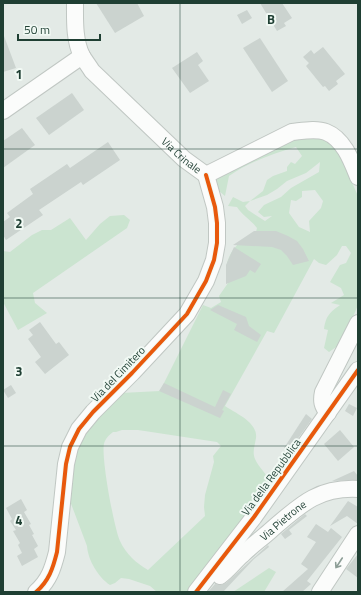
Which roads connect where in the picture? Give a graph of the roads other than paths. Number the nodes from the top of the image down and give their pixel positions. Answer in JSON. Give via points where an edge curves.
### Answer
{"nodes":[{"id":1,"x":75,"y":3,"type":"edge"},
{"id":2,"x":82,"y":56,"type":"junction"},
{"id":3,"x":3,"y":111,"type":"edge"},
{"id":4,"x":206,"y":175,"type":"junction"},
{"id":5,"x":358,"y":178,"type":"edge"},
{"id":6,"x":358,"y":323,"type":"edge"},
{"id":7,"x":358,"y":370,"type":"edge"},
{"id":8,"x":328,"y":413,"type":"junction"},
{"id":9,"x":358,"y":489,"type":"edge"},
{"id":10,"x":358,"y":534,"type":"edge"},
{"id":11,"x":220,"y":576,"type":"dead end"},
{"id":12,"x":36,"y":592,"type":"edge"},
{"id":13,"x":196,"y":592,"type":"edge"},
{"id":14,"x":320,"y":592,"type":"edge"}],
"edges":[{"from":1,"to":2,"type":"street","name":"Via Crinale","via":[[75,26]]},
{"from":2,"to":3,"type":"street"},
{"from":2,"to":4,"type":"street","name":"Via Crinale","via":[[92,71],[184,159]]},
{"from":4,"to":5,"type":"street","name":"Via Crinale","via":[[292,132],[306,130],[326,132],[337,140],[351,159]]},
{"from":4,"to":12,"type":"street","name":"Via del Cimitero","via":[[215,207],[217,243],[206,281],[187,314],[93,412],[79,430],[66,464],[55,561],[46,582]]},
{"from":6,"to":8,"type":"street","via":[[323,392],[323,407]]},
{"from":7,"to":8,"type":"street","name":"Via della Repubblica"},
{"from":8,"to":13,"type":"street","name":"Via della Repubblica"},
{"from":9,"to":11,"type":"street","name":"Via Pietrone","via":[[320,494],[298,506]]},
{"from":10,"to":14,"type":"street","one_way":true}]}
